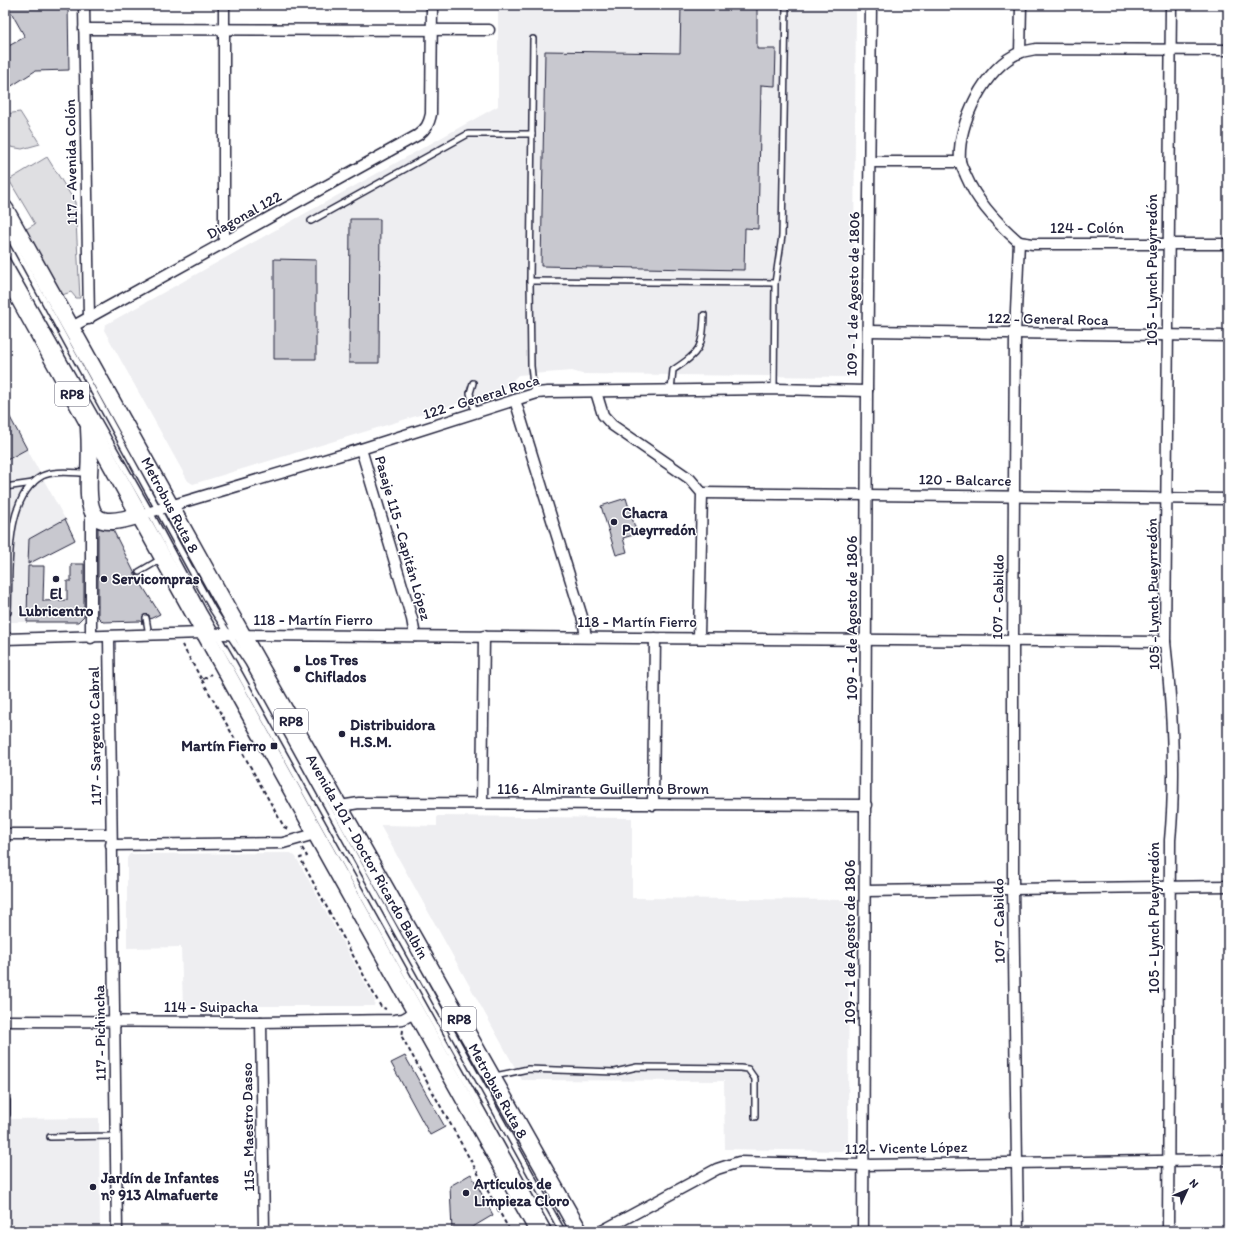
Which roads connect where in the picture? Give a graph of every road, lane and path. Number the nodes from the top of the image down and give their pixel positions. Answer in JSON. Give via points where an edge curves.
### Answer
{"nodes":[{"id":1,"x":84,"y":5,"type":"edge"},
{"id":2,"x":224,"y":5,"type":"edge"},
{"id":3,"x":432,"y":5,"type":"edge"},
{"id":4,"x":786,"y":5,"type":"edge"},
{"id":5,"x":871,"y":5,"type":"edge"},
{"id":6,"x":1021,"y":5,"type":"edge"},
{"id":7,"x":1170,"y":5,"type":"edge"},
{"id":8,"x":224,"y":28,"type":"junction"},
{"id":9,"x":84,"y":29,"type":"junction"},
{"id":10,"x":488,"y":30,"type":"dead end"},
{"id":11,"x":431,"y":31,"type":"junction"},
{"id":12,"x":533,"y":39,"type":"dead end"},
{"id":13,"x":1170,"y":49,"type":"junction"},
{"id":14,"x":1228,"y":50,"type":"edge"},
{"id":15,"x":1020,"y":53,"type":"junction"},
{"id":16,"x":532,"y":134,"type":"junction"},
{"id":17,"x":870,"y":162,"type":"junction"},
{"id":18,"x":960,"y":162,"type":"junction"},
{"id":19,"x":5,"y":209,"type":"edge"},
{"id":20,"x":311,"y":221,"type":"dead end"},
{"id":21,"x":5,"y":229,"type":"edge"},
{"id":22,"x":1019,"y":242,"type":"junction"},
{"id":23,"x":224,"y":243,"type":"junction"},
{"id":24,"x":1167,"y":243,"type":"junction"},
{"id":25,"x":1228,"y":244,"type":"edge"},
{"id":26,"x":5,"y":257,"type":"edge"},
{"id":27,"x":5,"y":273,"type":"edge"},
{"id":28,"x":530,"y":281,"type":"junction"},
{"id":29,"x":776,"y":283,"type":"junction"},
{"id":30,"x":704,"y":315,"type":"dead end"},
{"id":31,"x":89,"y":319,"type":"junction"},
{"id":32,"x":70,"y":328,"type":"junction"},
{"id":33,"x":868,"y":331,"type":"junction"},
{"id":34,"x":1015,"y":334,"type":"junction"},
{"id":35,"x":1167,"y":335,"type":"junction"},
{"id":36,"x":1228,"y":336,"type":"edge"},
{"id":37,"x":473,"y":383,"type":"dead end"},
{"id":38,"x":774,"y":389,"type":"junction"},
{"id":39,"x":671,"y":391,"type":"junction"},
{"id":40,"x":867,"y":391,"type":"junction"},
{"id":41,"x":596,"y":392,"type":"junction"},
{"id":42,"x":534,"y":394,"type":"junction"},
{"id":43,"x":516,"y":400,"type":"junction"},
{"id":44,"x":476,"y":413,"type":"junction"},
{"id":45,"x":88,"y":425,"type":"junction"},
{"id":46,"x":361,"y":449,"type":"junction"},
{"id":47,"x":90,"y":473,"type":"junction"},
{"id":48,"x":33,"y":484,"type":"junction"},
{"id":49,"x":5,"y":487,"type":"edge"},
{"id":50,"x":702,"y":493,"type":"junction"},
{"id":51,"x":868,"y":494,"type":"junction"},
{"id":52,"x":1014,"y":496,"type":"junction"},
{"id":53,"x":1167,"y":498,"type":"junction"},
{"id":54,"x":1228,"y":499,"type":"edge"},
{"id":55,"x":155,"y":510,"type":"junction"},
{"id":56,"x":91,"y":511,"type":"junction"},
{"id":57,"x":163,"y":557,"type":"junction"},
{"id":58,"x":139,"y":572,"type":"dead end"},
{"id":59,"x":5,"y":612,"type":"edge"},
{"id":60,"x":146,"y":618,"type":"dead end"},
{"id":61,"x":209,"y":633,"type":"junction"},
{"id":62,"x":149,"y":635,"type":"junction"},
{"id":63,"x":236,"y":635,"type":"junction"},
{"id":64,"x":415,"y":636,"type":"junction"},
{"id":65,"x":484,"y":636,"type":"junction"},
{"id":66,"x":109,"y":637,"type":"junction"},
{"id":67,"x":586,"y":637,"type":"junction"},
{"id":68,"x":91,"y":638,"type":"junction"},
{"id":69,"x":655,"y":638,"type":"junction"},
{"id":70,"x":699,"y":638,"type":"junction"},
{"id":71,"x":5,"y":639,"type":"edge"},
{"id":72,"x":867,"y":639,"type":"junction"},
{"id":73,"x":1013,"y":642,"type":"junction"},
{"id":74,"x":1165,"y":642,"type":"junction"},
{"id":75,"x":202,"y":680,"type":"dead end"},
{"id":76,"x":482,"y":803,"type":"junction"},
{"id":77,"x":653,"y":805,"type":"junction"},
{"id":78,"x":866,"y":805,"type":"junction"},
{"id":79,"x":340,"y":806,"type":"junction"},
{"id":80,"x":5,"y":834,"type":"edge"},
{"id":81,"x":112,"y":834,"type":"junction"},
{"id":82,"x":315,"y":834,"type":"junction"},
{"id":83,"x":298,"y":840,"type":"junction"},
{"id":84,"x":111,"y":845,"type":"junction"},
{"id":85,"x":1228,"y":886,"type":"edge"},
{"id":86,"x":1170,"y":887,"type":"junction"},
{"id":87,"x":1013,"y":889,"type":"junction"},
{"id":88,"x":865,"y":891,"type":"junction"},
{"id":89,"x":416,"y":1012,"type":"junction"},
{"id":90,"x":397,"y":1020,"type":"junction"},
{"id":91,"x":5,"y":1021,"type":"edge"},
{"id":92,"x":115,"y":1022,"type":"junction"},
{"id":93,"x":261,"y":1022,"type":"junction"},
{"id":94,"x":492,"y":1077,"type":"junction"},
{"id":95,"x":5,"y":1098,"type":"edge"},
{"id":96,"x":7,"y":1114,"type":"dead end"},
{"id":97,"x":755,"y":1117,"type":"dead end"},
{"id":98,"x":116,"y":1136,"type":"junction"},
{"id":99,"x":50,"y":1137,"type":"dead end"},
{"id":100,"x":1228,"y":1160,"type":"edge"},
{"id":101,"x":1018,"y":1161,"type":"junction"},
{"id":102,"x":1168,"y":1161,"type":"junction"},
{"id":103,"x":863,"y":1164,"type":"junction"},
{"id":104,"x":117,"y":1231,"type":"edge"},
{"id":105,"x":264,"y":1231,"type":"edge"},
{"id":106,"x":510,"y":1231,"type":"edge"},
{"id":107,"x":538,"y":1231,"type":"edge"},
{"id":108,"x":549,"y":1231,"type":"edge"},
{"id":109,"x":562,"y":1231,"type":"edge"},
{"id":110,"x":579,"y":1231,"type":"edge"},
{"id":111,"x":602,"y":1231,"type":"edge"},
{"id":112,"x":863,"y":1231,"type":"edge"},
{"id":113,"x":1018,"y":1231,"type":"edge"},
{"id":114,"x":1168,"y":1231,"type":"edge"}],
"edges":[{"from":1,"to":9,"type":"street","name":"117 - Avenida Colón"},
{"from":2,"to":8,"type":"street"},
{"from":3,"to":11,"type":"street"},
{"from":4,"to":29,"type":"lane","via":[[782,236]]},
{"from":5,"to":17,"type":"street","name":"109 - 1 de Agosto de 1806"},
{"from":6,"to":15,"type":"street"},
{"from":7,"to":13,"type":"street","name":"105 - Lynch Pueyrredón"},
{"from":8,"to":9,"type":"street"},
{"from":8,"to":11,"type":"street"},
{"from":8,"to":23,"type":"street"},
{"from":9,"to":31,"type":"street","name":"117 - Avenida Colón"},
{"from":10,"to":11,"type":"street"},
{"from":11,"to":23,"type":"street","name":"Diagonal 122","via":[[431,114],[429,123],[418,135]]},
{"from":12,"to":16,"type":"lane"},
{"from":13,"to":14,"type":"street"},
{"from":13,"to":15,"type":"street","via":[[1036,49]]},
{"from":13,"to":24,"type":"street","name":"105 - Lynch Pueyrredón"},
{"from":15,"to":18,"type":"street","via":[[994,73],[974,100],[964,132]]},
{"from":16,"to":20,"type":"lane","via":[[468,134]]},
{"from":16,"to":28,"type":"lane"},
{"from":17,"to":18,"type":"street"},
{"from":17,"to":33,"type":"street","name":"109 - 1 de Agosto de 1806"},
{"from":18,"to":22,"type":"street","via":[[970,186],[986,209],[1001,227]]},
{"from":19,"to":32,"type":"main road","name":"Avenida 101 - Doctor Ricardo Balbín","number":"RP8"},
{"from":21,"to":55,"type":"lane","name":"Metrobus Ruta 8"},
{"from":22,"to":24,"type":"street","name":"124 - Colón"},
{"from":22,"to":34,"type":"street","name":"107 - Cabildo"},
{"from":23,"to":31,"type":"street","name":"Diagonal 122"},
{"from":24,"to":25,"type":"street","name":"124 - Colón"},
{"from":24,"to":35,"type":"street","name":"105 - Lynch Pueyrredón"},
{"from":26,"to":55,"type":"lane","name":"Metrobus Ruta 8"},
{"from":27,"to":45,"type":"main road","name":"Avenida 101 - Doctor Ricardo Balbín","number":"RP8"},
{"from":28,"to":29,"type":"lane"},
{"from":28,"to":42,"type":"lane","via":[[531,366]]},
{"from":29,"to":38,"type":"lane"},
{"from":30,"to":39,"type":"lane","via":[[704,339],[697,351],[673,370]]},
{"from":31,"to":32,"type":"street","name":"Diagonal 122"},
{"from":32,"to":55,"type":"main road","name":"Avenida 101 - Doctor Ricardo Balbín","number":"RP8"},
{"from":33,"to":34,"type":"street","name":"122 - General Roca"},
{"from":33,"to":40,"type":"street","name":"109 - 1 de Agosto de 1806"},
{"from":34,"to":35,"type":"street","name":"122 - General Roca"},
{"from":34,"to":52,"type":"street","name":"107 - Cabildo"},
{"from":35,"to":36,"type":"street","name":"122 - General Roca"},
{"from":35,"to":53,"type":"street","name":"105 - Lynch Pueyrredón"},
{"from":37,"to":44,"type":"lane","via":[[470,393]]},
{"from":38,"to":39,"type":"street","name":"122 - General Roca"},
{"from":38,"to":40,"type":"street","name":"122 - General Roca"},
{"from":39,"to":41,"type":"street","name":"122 - General Roca"},
{"from":40,"to":51,"type":"street","name":"109 - 1 de Agosto de 1806"},
{"from":41,"to":42,"type":"street","name":"122 - General Roca"},
{"from":41,"to":50,"type":"street","via":[[603,415],[612,425],[690,479]]},
{"from":42,"to":43,"type":"street","name":"122 - General Roca"},
{"from":43,"to":44,"type":"street","name":"122 - General Roca"},
{"from":43,"to":67,"type":"street"},
{"from":44,"to":46,"type":"street","name":"122 - General Roca"},
{"from":45,"to":47,"type":"main road"},
{"from":45,"to":55,"type":"main road","name":"Avenida 101 - Doctor Ricardo Balbín","number":"RP8"},
{"from":46,"to":55,"type":"street","name":"122 - General Roca"},
{"from":46,"to":64,"type":"street","name":"Pasaje 115 - Capitán López"},
{"from":47,"to":48,"type":"lane","via":[[51,474],[43,476]]},
{"from":47,"to":56,"type":"main road","via":[[88,497]]},
{"from":48,"to":49,"type":"lane"},
{"from":48,"to":59,"type":"lane","via":[[21,499],[12,523],[8,612]]},
{"from":50,"to":51,"type":"street","name":"120 - Balcarce"},
{"from":50,"to":70,"type":"street"},
{"from":51,"to":52,"type":"street","name":"120 - Balcarce"},
{"from":51,"to":72,"type":"street","name":"109 - 1 de Agosto de 1806"},
{"from":52,"to":53,"type":"street","name":"120 - Balcarce"},
{"from":52,"to":73,"type":"street","name":"107 - Cabildo"},
{"from":53,"to":54,"type":"street","name":"120 - Balcarce"},
{"from":53,"to":74,"type":"street","name":"105 - Lynch Pueyrredón"},
{"from":55,"to":56,"type":"main road","via":[[116,521],[106,521]]},
{"from":55,"to":57,"type":"main road","name":"Avenida 101 - Doctor Ricardo Balbín","number":"RP8"},
{"from":55,"to":61,"type":"lane","name":"Metrobus Ruta 8"},
{"from":55,"to":63,"type":"main road","name":"Avenida 101 - Doctor Ricardo Balbín","number":"RP8"},
{"from":56,"to":68,"type":"street"},
{"from":57,"to":58,"type":"lane"},
{"from":57,"to":61,"type":"main road","name":"Avenida 101 - Doctor Ricardo Balbín","number":"RP8"},
{"from":60,"to":62,"type":"lane"},
{"from":61,"to":62,"type":"street","name":"118 - Martín Fierro"},
{"from":61,"to":63,"type":"street","name":"118 - Martín Fierro"},
{"from":61,"to":82,"type":"main road","name":"Avenida 101 - Doctor Ricardo Balbín","number":"RP8"},
{"from":61,"to":108,"type":"lane","name":"Metrobus Ruta 8","via":[[233,662]]},
{"from":62,"to":66,"type":"street","name":"118 - Martín Fierro"},
{"from":63,"to":64,"type":"street","name":"118 - Martín Fierro"},
{"from":63,"to":79,"type":"main road","name":"Avenida 101 - Doctor Ricardo Balbín","number":"RP8"},
{"from":63,"to":109,"type":"lane","name":"Metrobus Ruta 8","via":[[248,663]]},
{"from":64,"to":65,"type":"street","name":"118 - Martín Fierro"},
{"from":65,"to":67,"type":"street","name":"118 - Martín Fierro"},
{"from":65,"to":76,"type":"street"},
{"from":66,"to":68,"type":"street","name":"118 - Martín Fierro"},
{"from":66,"to":81,"type":"street","name":"117 - Sargento Cabral"},
{"from":67,"to":69,"type":"street","name":"118 - Martín Fierro"},
{"from":68,"to":71,"type":"street","name":"118 - Martín Fierro"},
{"from":69,"to":70,"type":"street","name":"118 - Martín Fierro"},
{"from":69,"to":77,"type":"street"},
{"from":70,"to":72,"type":"street","name":"118 - Martín Fierro"},
{"from":72,"to":73,"type":"street","name":"118 - Martín Fierro"},
{"from":72,"to":78,"type":"street","name":"109 - 1 de Agosto de 1806"},
{"from":73,"to":74,"type":"street","name":"118 - Martín Fierro"},
{"from":73,"to":87,"type":"street","name":"107 - Cabildo"},
{"from":74,"to":86,"type":"street","name":"105 - Lynch Pueyrredón","via":[[1170,686]]},
{"from":75,"to":83,"type":"path","via":[[284,827],[294,831]]},
{"from":76,"to":77,"type":"street","name":"116 - Almirante Guillermo Brown"},
{"from":76,"to":79,"type":"street","name":"116 - Almirante Guillermo Brown","via":[[359,803]]},
{"from":77,"to":78,"type":"street","name":"116 - Almirante Guillermo Brown"},
{"from":78,"to":88,"type":"street","name":"109 - 1 de Agosto de 1806"},
{"from":79,"to":94,"type":"main road","name":"Avenida 101 - Doctor Ricardo Balbín","number":"RP8"},
{"from":80,"to":81,"type":"street"},
{"from":81,"to":84,"type":"street","name":"117 - Pichincha"},
{"from":82,"to":83,"type":"street"},
{"from":82,"to":89,"type":"main road","name":"Avenida 101 - Doctor Ricardo Balbín","number":"RP8"},
{"from":83,"to":84,"type":"street","via":[[283,843]]},
{"from":83,"to":90,"type":"path","via":[[307,856],[300,858],[381,1007],[393,1011]]},
{"from":84,"to":92,"type":"street","name":"117 - Pichincha"},
{"from":85,"to":86,"type":"street"},
{"from":86,"to":87,"type":"street"},
{"from":86,"to":102,"type":"street","name":"105 - Lynch Pueyrredón"},
{"from":87,"to":88,"type":"street"},
{"from":87,"to":101,"type":"street","name":"107 - Cabildo"},
{"from":88,"to":103,"type":"street","name":"109 - 1 de Agosto de 1806"},
{"from":89,"to":90,"type":"street","name":"114 - Suipacha"},
{"from":89,"to":107,"type":"main road","name":"Avenida 101 - Doctor Ricardo Balbín","number":"RP8"},
{"from":90,"to":93,"type":"street","name":"114 - Suipacha"},
{"from":90,"to":106,"type":"path","via":[[403,1030],[402,1037]]},
{"from":91,"to":92,"type":"street","name":"114 - Suipacha"},
{"from":92,"to":93,"type":"street","name":"114 - Suipacha"},
{"from":92,"to":98,"type":"street","name":"117 - Pichincha"},
{"from":93,"to":105,"type":"street","name":"115 - Maestro Dasso"},
{"from":94,"to":97,"type":"lane","via":[[528,1069],[615,1072],[637,1067],[748,1069],[756,1079]]},
{"from":94,"to":110,"type":"main road","name":"Avenida 101 - Doctor Ricardo Balbín","number":"RP8"},
{"from":95,"to":96,"type":"lane"},
{"from":98,"to":99,"type":"lane"},
{"from":98,"to":104,"type":"street","name":"117 - Pichincha"},
{"from":100,"to":102,"type":"street","name":"112 - Vicente López"},
{"from":101,"to":102,"type":"street","name":"112 - Vicente López"},
{"from":101,"to":103,"type":"street","name":"112 - Vicente López"},
{"from":101,"to":113,"type":"street","name":"107 - Cabildo"},
{"from":102,"to":114,"type":"street","name":"105 - Lynch Pueyrredón"},
{"from":103,"to":111,"type":"street","name":"112 - Vicente López","via":[[729,1164]]},
{"from":103,"to":112,"type":"street","name":"109 - 1 de Agosto de 1806"}]}
